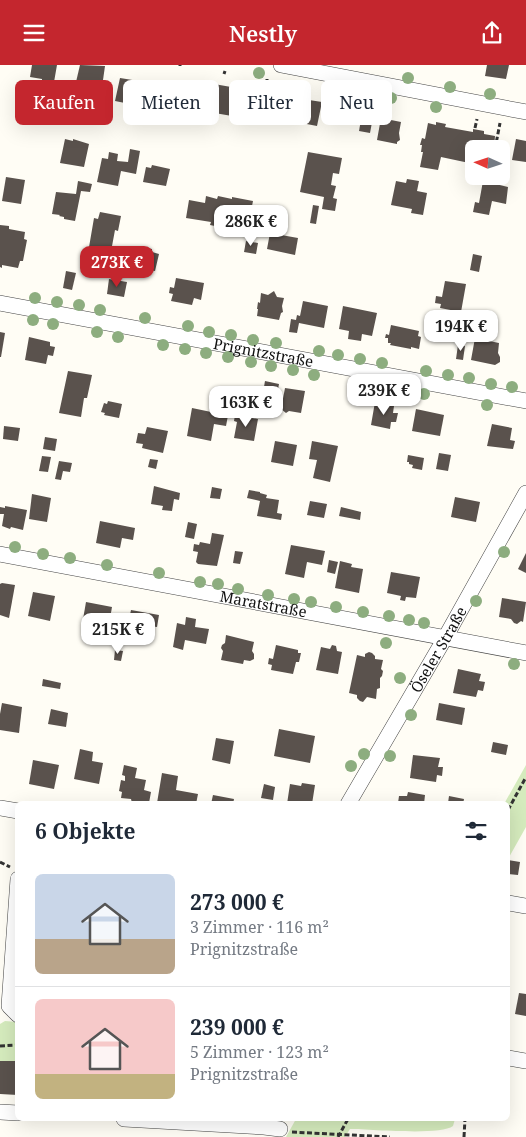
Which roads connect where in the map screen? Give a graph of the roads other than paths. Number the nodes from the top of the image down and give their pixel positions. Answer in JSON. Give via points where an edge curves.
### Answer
{"nodes":[{"id":1,"x":281,"y":65,"type":"edge"},
{"id":2,"x":526,"y":112,"type":"edge"},
{"id":3,"x":0,"y":303,"type":"edge"},
{"id":4,"x":526,"y":401,"type":"edge"},
{"id":5,"x":526,"y":493,"type":"edge"},
{"id":6,"x":0,"y":554,"type":"edge"},
{"id":7,"x":445,"y":638,"type":"junction"},
{"id":8,"x":526,"y":653,"type":"edge"},
{"id":9,"x":350,"y":801,"type":"edge"},
{"id":10,"x":0,"y":808,"type":"edge"},
{"id":11,"x":15,"y":810,"type":"edge"},
{"id":12,"x":510,"y":903,"type":"edge"},
{"id":13,"x":526,"y":906,"type":"edge"},
{"id":14,"x":15,"y":964,"type":"edge"},
{"id":15,"x":15,"y":1012,"type":"edge"},
{"id":16,"x":510,"y":1058,"type":"edge"},
{"id":17,"x":526,"y":1061,"type":"edge"},
{"id":18,"x":0,"y":1112,"type":"edge"},
{"id":19,"x":15,"y":1113,"type":"edge"},
{"id":20,"x":159,"y":1121,"type":"edge"},
{"id":21,"x":280,"y":1128,"type":"edge"}],
"edges":[{"from":1,"to":2,"type":"street"},
{"from":3,"to":4,"type":"street","name":"Prignitzstraße"},
{"from":5,"to":7,"type":"street","name":"Öseler Straße"},
{"from":6,"to":7,"type":"street","name":"Maratstraße"},
{"from":7,"to":8,"type":"street","name":"Maratstraße"},
{"from":7,"to":9,"type":"street","name":"Öseler Straße"},
{"from":10,"to":11,"type":"street"},
{"from":12,"to":13,"type":"street"},
{"from":14,"to":15,"type":"street","via":[[9,1005]]},
{"from":16,"to":17,"type":"street"},
{"from":18,"to":19,"type":"street"},
{"from":20,"to":21,"type":"street"}]}
